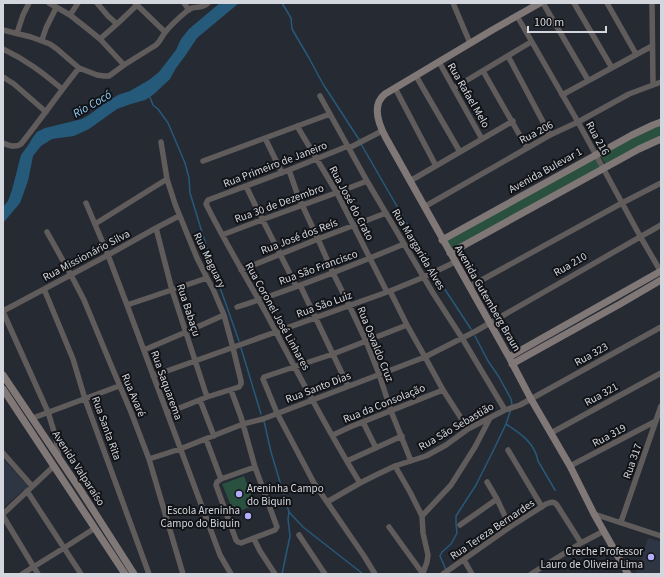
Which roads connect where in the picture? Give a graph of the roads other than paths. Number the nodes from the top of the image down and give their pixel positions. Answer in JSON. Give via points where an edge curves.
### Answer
{"nodes":[{"id":1,"x":30,"y":3,"type":"edge"},
{"id":2,"x":49,"y":3,"type":"edge"},
{"id":3,"x":78,"y":3,"type":"edge"},
{"id":4,"x":97,"y":3,"type":"edge"},
{"id":5,"x":184,"y":3,"type":"edge"},
{"id":6,"x":208,"y":3,"type":"edge"},
{"id":7,"x":453,"y":3,"type":"edge"},
{"id":8,"x":540,"y":3,"type":"edge"},
{"id":9,"x":543,"y":3,"type":"edge"},
{"id":10,"x":574,"y":3,"type":"edge"},
{"id":11,"x":609,"y":3,"type":"edge"},
{"id":12,"x":652,"y":3,"type":"edge"},
{"id":13,"x":136,"y":4,"type":"edge"},
{"id":14,"x":56,"y":8,"type":"junction"},
{"id":15,"x":188,"y":10,"type":"junction"},
{"id":16,"x":70,"y":15,"type":"junction"},
{"id":17,"x":517,"y":16,"type":"junction"},
{"id":18,"x":117,"y":24,"type":"junction"},
{"id":19,"x":3,"y":30,"type":"edge"},
{"id":20,"x":165,"y":32,"type":"junction"},
{"id":21,"x":17,"y":33,"type":"junction"},
{"id":22,"x":42,"y":40,"type":"junction"},
{"id":23,"x":100,"y":40,"type":"junction"},
{"id":24,"x":531,"y":42,"type":"junction"},
{"id":25,"x":470,"y":43,"type":"junction"},
{"id":26,"x":652,"y":46,"type":"junction"},
{"id":27,"x":3,"y":49,"type":"edge"},
{"id":28,"x":636,"y":54,"type":"junction"},
{"id":29,"x":508,"y":56,"type":"junction"},
{"id":30,"x":439,"y":62,"type":"junction"},
{"id":31,"x":124,"y":65,"type":"junction"},
{"id":32,"x":79,"y":68,"type":"junction"},
{"id":33,"x":612,"y":68,"type":"junction"},
{"id":34,"x":483,"y":71,"type":"junction"},
{"id":35,"x":416,"y":76,"type":"junction"},
{"id":36,"x":3,"y":77,"type":"edge"},
{"id":37,"x":588,"y":80,"type":"junction"},
{"id":38,"x":661,"y":82,"type":"edge"},
{"id":39,"x":653,"y":84,"type":"junction"},
{"id":40,"x":395,"y":88,"type":"junction"},
{"id":41,"x":454,"y":88,"type":"junction"},
{"id":42,"x":62,"y":89,"type":"junction"},
{"id":43,"x":562,"y":95,"type":"junction"},
{"id":44,"x":320,"y":96,"type":"dead end"},
{"id":45,"x":46,"y":112,"type":"junction"},
{"id":46,"x":330,"y":114,"type":"junction"},
{"id":47,"x":513,"y":121,"type":"junction"},
{"id":48,"x":578,"y":122,"type":"junction"},
{"id":49,"x":661,"y":122,"type":"edge"},
{"id":50,"x":297,"y":126,"type":"junction"},
{"id":51,"x":382,"y":131,"type":"junction"},
{"id":52,"x":550,"y":135,"type":"junction"},
{"id":53,"x":264,"y":138,"type":"junction"},
{"id":54,"x":482,"y":139,"type":"junction"},
{"id":55,"x":661,"y":139,"type":"edge"},
{"id":56,"x":160,"y":142,"type":"dead end"},
{"id":57,"x":3,"y":143,"type":"edge"},
{"id":58,"x":348,"y":147,"type":"junction"},
{"id":59,"x":527,"y":148,"type":"junction"},
{"id":60,"x":460,"y":152,"type":"junction"},
{"id":61,"x":596,"y":154,"type":"junction"},
{"id":62,"x":317,"y":159,"type":"junction"},
{"id":63,"x":203,"y":161,"type":"dead end"},
{"id":64,"x":436,"y":166,"type":"junction"},
{"id":65,"x":604,"y":168,"type":"junction"},
{"id":66,"x":289,"y":170,"type":"junction"},
{"id":67,"x":282,"y":173,"type":"junction"},
{"id":68,"x":168,"y":179,"type":"junction"},
{"id":69,"x":367,"y":181,"type":"junction"},
{"id":70,"x":410,"y":181,"type":"junction"},
{"id":71,"x":661,"y":183,"type":"edge"},
{"id":72,"x":246,"y":186,"type":"junction"},
{"id":73,"x":337,"y":193,"type":"junction"},
{"id":74,"x":208,"y":200,"type":"joint"},
{"id":75,"x":86,"y":203,"type":"dead end"},
{"id":76,"x":622,"y":203,"type":"junction"},
{"id":77,"x":302,"y":205,"type":"junction"},
{"id":78,"x":424,"y":207,"type":"junction"},
{"id":79,"x":386,"y":214,"type":"junction"},
{"id":80,"x":179,"y":216,"type":"junction"},
{"id":81,"x":261,"y":219,"type":"junction"},
{"id":82,"x":95,"y":224,"type":"junction"},
{"id":83,"x":661,"y":225,"type":"edge"},
{"id":84,"x":353,"y":226,"type":"junction"},
{"id":85,"x":156,"y":228,"type":"junction"},
{"id":86,"x":47,"y":232,"type":"dead end"},
{"id":87,"x":222,"y":235,"type":"junction"},
{"id":88,"x":640,"y":236,"type":"junction"},
{"id":89,"x":318,"y":238,"type":"junction"},
{"id":90,"x":442,"y":240,"type":"junction"},
{"id":91,"x":404,"y":244,"type":"junction"},
{"id":92,"x":450,"y":253,"type":"junction"},
{"id":93,"x":280,"y":254,"type":"junction"},
{"id":94,"x":108,"y":255,"type":"junction"},
{"id":95,"x":370,"y":258,"type":"junction"},
{"id":96,"x":455,"y":262,"type":"junction"},
{"id":97,"x":241,"y":270,"type":"junction"},
{"id":98,"x":661,"y":271,"type":"edge"},
{"id":99,"x":333,"y":273,"type":"junction"},
{"id":100,"x":71,"y":274,"type":"junction"},
{"id":101,"x":424,"y":277,"type":"junction"},
{"id":102,"x":207,"y":278,"type":"junction"},
{"id":103,"x":661,"y":280,"type":"edge"},
{"id":104,"x":298,"y":286,"type":"junction"},
{"id":105,"x":469,"y":287,"type":"junction"},
{"id":106,"x":44,"y":289,"type":"junction"},
{"id":107,"x":172,"y":290,"type":"junction"},
{"id":108,"x":389,"y":292,"type":"junction"},
{"id":109,"x":258,"y":300,"type":"junction"},
{"id":110,"x":127,"y":305,"type":"junction"},
{"id":111,"x":349,"y":305,"type":"junction"},
{"id":112,"x":237,"y":307,"type":"dead end"},
{"id":113,"x":3,"y":312,"type":"edge"},
{"id":114,"x":224,"y":315,"type":"junction"},
{"id":115,"x":315,"y":318,"type":"junction"},
{"id":116,"x":489,"y":322,"type":"junction"},
{"id":117,"x":407,"y":325,"type":"junction"},
{"id":118,"x":661,"y":327,"type":"edge"},
{"id":119,"x":186,"y":332,"type":"junction"},
{"id":120,"x":276,"y":332,"type":"junction"},
{"id":121,"x":462,"y":338,"type":"junction"},
{"id":122,"x":366,"y":341,"type":"junction"},
{"id":123,"x":233,"y":348,"type":"junction"},
{"id":124,"x":144,"y":350,"type":"junction"},
{"id":125,"x":334,"y":354,"type":"junction"},
{"id":126,"x":425,"y":357,"type":"junction"},
{"id":127,"x":511,"y":360,"type":"junction"},
{"id":128,"x":195,"y":361,"type":"junction"},
{"id":129,"x":294,"y":367,"type":"junction"},
{"id":130,"x":661,"y":373,"type":"edge"},
{"id":131,"x":379,"y":374,"type":"junction"},
{"id":132,"x":3,"y":375,"type":"edge"},
{"id":133,"x":153,"y":376,"type":"junction"},
{"id":134,"x":119,"y":386,"type":"junction"},
{"id":135,"x":348,"y":386,"type":"junction"},
{"id":136,"x":3,"y":388,"type":"edge"},
{"id":137,"x":231,"y":390,"type":"junction"},
{"id":138,"x":443,"y":390,"type":"junction"},
{"id":139,"x":207,"y":397,"type":"junction"},
{"id":140,"x":85,"y":399,"type":"junction"},
{"id":141,"x":531,"y":399,"type":"junction"},
{"id":142,"x":200,"y":400,"type":"junction"},
{"id":143,"x":312,"y":400,"type":"junction"},
{"id":144,"x":661,"y":406,"type":"edge"},
{"id":145,"x":505,"y":410,"type":"junction"},
{"id":146,"x":391,"y":411,"type":"junction"},
{"id":147,"x":48,"y":412,"type":"junction"},
{"id":148,"x":167,"y":413,"type":"junction"},
{"id":149,"x":277,"y":413,"type":"junction"},
{"id":150,"x":32,"y":418,"type":"junction"},
{"id":151,"x":490,"y":418,"type":"junction"},
{"id":152,"x":656,"y":421,"type":"junction"},
{"id":153,"x":363,"y":422,"type":"junction"},
{"id":154,"x":243,"y":424,"type":"junction"},
{"id":155,"x":468,"y":429,"type":"junction"},
{"id":156,"x":551,"y":433,"type":"junction"},
{"id":157,"x":332,"y":435,"type":"junction"},
{"id":158,"x":214,"y":436,"type":"junction"},
{"id":159,"x":402,"y":436,"type":"junction"},
{"id":160,"x":206,"y":439,"type":"junction"},
{"id":161,"x":376,"y":448,"type":"junction"},
{"id":162,"x":180,"y":449,"type":"junction"},
{"id":163,"x":508,"y":450,"type":"dead end"},
{"id":164,"x":3,"y":453,"type":"edge"},
{"id":165,"x":59,"y":458,"type":"junction"},
{"id":166,"x":149,"y":459,"type":"junction"},
{"id":167,"x":347,"y":461,"type":"junction"},
{"id":168,"x":411,"y":461,"type":"junction"},
{"id":169,"x":54,"y":466,"type":"junction"},
{"id":170,"x":395,"y":466,"type":"junction"},
{"id":171,"x":570,"y":466,"type":"junction"},
{"id":172,"x":255,"y":467,"type":"junction"},
{"id":173,"x":221,"y":479,"type":"junction"},
{"id":174,"x":360,"y":482,"type":"junction"},
{"id":175,"x":487,"y":482,"type":"dead end"},
{"id":176,"x":32,"y":486,"type":"junction"},
{"id":177,"x":27,"y":491,"type":"junction"},
{"id":178,"x":497,"y":499,"type":"junction"},
{"id":179,"x":327,"y":502,"type":"junction"},
{"id":180,"x":542,"y":507,"type":"junction"},
{"id":181,"x":94,"y":511,"type":"junction"},
{"id":182,"x":594,"y":514,"type":"junction"},
{"id":183,"x":3,"y":515,"type":"edge"},
{"id":184,"x":86,"y":516,"type":"junction"},
{"id":185,"x":422,"y":516,"type":"junction"},
{"id":186,"x":621,"y":522,"type":"junction"},
{"id":187,"x":389,"y":526,"type":"dead end"},
{"id":188,"x":460,"y":526,"type":"dead end"},
{"id":189,"x":510,"y":527,"type":"junction"},
{"id":190,"x":95,"y":528,"type":"junction"},
{"id":191,"x":604,"y":530,"type":"junction"},
{"id":192,"x":300,"y":534,"type":"dead end"},
{"id":193,"x":661,"y":535,"type":"edge"},
{"id":194,"x":254,"y":538,"type":"junction"},
{"id":195,"x":581,"y":543,"type":"junction"},
{"id":196,"x":64,"y":548,"type":"junction"},
{"id":197,"x":464,"y":560,"type":"junction"},
{"id":198,"x":34,"y":567,"type":"junction"},
{"id":199,"x":22,"y":574,"type":"edge"},
{"id":200,"x":38,"y":574,"type":"edge"},
{"id":201,"x":81,"y":574,"type":"edge"},
{"id":202,"x":125,"y":574,"type":"edge"},
{"id":203,"x":134,"y":574,"type":"edge"},
{"id":204,"x":149,"y":574,"type":"edge"},
{"id":205,"x":183,"y":574,"type":"edge"},
{"id":206,"x":230,"y":574,"type":"edge"},
{"id":207,"x":275,"y":574,"type":"edge"},
{"id":208,"x":325,"y":574,"type":"edge"},
{"id":209,"x":374,"y":574,"type":"edge"},
{"id":210,"x":423,"y":574,"type":"edge"},
{"id":211,"x":443,"y":574,"type":"edge"},
{"id":212,"x":472,"y":574,"type":"edge"},
{"id":213,"x":531,"y":574,"type":"edge"},
{"id":214,"x":628,"y":574,"type":"edge"}],
"edges":[{"from":1,"to":21,"type":"street"},
{"from":2,"to":14,"type":"street"},
{"from":3,"to":16,"type":"street"},
{"from":4,"to":18,"type":"street"},
{"from":5,"to":15,"type":"street"},
{"from":6,"to":15,"type":"street"},
{"from":7,"to":25,"type":"street"},
{"from":8,"to":17,"type":"street","name":"Avenida Gutemberg Braun"},
{"from":9,"to":37,"type":"street"},
{"from":10,"to":33,"type":"street"},
{"from":11,"to":28,"type":"street"},
{"from":12,"to":26,"type":"street"},
{"from":13,"to":18,"type":"street"},
{"from":13,"to":20,"type":"street"},
{"from":14,"to":16,"type":"street"},
{"from":14,"to":22,"type":"street"},
{"from":15,"to":20,"type":"street"},
{"from":16,"to":23,"type":"street"},
{"from":17,"to":24,"type":"street","name":"Rua 216"},
{"from":17,"to":25,"type":"street","name":"Avenida Gutemberg Braun"},
{"from":18,"to":23,"type":"street"},
{"from":19,"to":21,"type":"street"},
{"from":20,"to":31,"type":"street","via":[[160,42]]},
{"from":21,"to":22,"type":"street"},
{"from":22,"to":32,"type":"street"},
{"from":23,"to":31,"type":"street"},
{"from":24,"to":29,"type":"street"},
{"from":24,"to":43,"type":"street","name":"Rua 216"},
{"from":25,"to":30,"type":"street","name":"Avenida Gutemberg Braun"},
{"from":26,"to":28,"type":"street"},
{"from":26,"to":39,"type":"street"},
{"from":27,"to":42,"type":"street","via":[[36,68]]},
{"from":28,"to":33,"type":"street"},
{"from":29,"to":34,"type":"street"},
{"from":29,"to":52,"type":"street"},
{"from":30,"to":35,"type":"street","name":"Avenida Gutemberg Braun"},
{"from":30,"to":41,"type":"street","name":"Rua Rafael Melo"},
{"from":31,"to":32,"type":"street","via":[[109,76],[97,75]]},
{"from":32,"to":42,"type":"street"},
{"from":33,"to":37,"type":"street"},
{"from":34,"to":41,"type":"street"},
{"from":34,"to":47,"type":"street"},
{"from":35,"to":40,"type":"street","name":"Avenida Gutemberg Braun"},
{"from":35,"to":60,"type":"street"},
{"from":36,"to":45,"type":"street"},
{"from":37,"to":43,"type":"street"},
{"from":38,"to":39,"type":"street","name":"Rua 206"},
{"from":39,"to":48,"type":"street","name":"Rua 206","via":[[628,94]]},
{"from":40,"to":51,"type":"street","name":"Avenida Gutemberg Braun","via":[[383,96],[377,109]]},
{"from":40,"to":64,"type":"street"},
{"from":41,"to":54,"type":"street","name":"Rua Rafael Melo"},
{"from":42,"to":45,"type":"street"},
{"from":43,"to":48,"type":"street","name":"Rua 216"},
{"from":44,"to":46,"type":"street","name":"Rua Margarida Alves"},
{"from":45,"to":57,"type":"street","via":[[21,144],[12,147]]},
{"from":46,"to":50,"type":"street"},
{"from":46,"to":58,"type":"street","name":"Rua Margarida Alves"},
{"from":47,"to":54,"type":"street"},
{"from":47,"to":59,"type":"street"},
{"from":48,"to":52,"type":"street","name":"Rua 206"},
{"from":48,"to":61,"type":"street","name":"Rua 216"},
{"from":49,"to":61,"type":"street","name":"Avenida Bulevar 1"},
{"from":50,"to":53,"type":"street"},
{"from":50,"to":62,"type":"street","name":"Rua José do Crato"},
{"from":51,"to":58,"type":"street","name":"Rua Primeiro de Janeiro"},
{"from":51,"to":70,"type":"street","name":"Avenida Gutemberg Braun"},
{"from":52,"to":59,"type":"street","name":"Rua 206"},
{"from":53,"to":63,"type":"street"},
{"from":53,"to":67,"type":"street"},
{"from":54,"to":60,"type":"street"},
{"from":55,"to":65,"type":"street"},
{"from":56,"to":68,"type":"street","name":"Rua Maguary"},
{"from":58,"to":62,"type":"street","name":"Rua Primeiro de Janeiro"},
{"from":58,"to":69,"type":"street","name":"Rua Margarida Alves"},
{"from":59,"to":78,"type":"street","name":"Rua 206"},
{"from":60,"to":64,"type":"street"},
{"from":61,"to":65,"type":"street","name":"Rua 216"},
{"from":61,"to":90,"type":"street","name":"Avenida Bulevar 1"},
{"from":62,"to":66,"type":"street","name":"Rua Primeiro de Janeiro"},
{"from":62,"to":73,"type":"street","name":"Rua José do Crato"},
{"from":64,"to":70,"type":"street"},
{"from":65,"to":76,"type":"street","name":"Rua 216"},
{"from":65,"to":92,"type":"street"},
{"from":66,"to":67,"type":"street","name":"Rua Primeiro de Janeiro"},
{"from":66,"to":77,"type":"street","name":"Rua Osvaldo Cruz"},
{"from":67,"to":72,"type":"street","name":"Rua Primeiro de Janeiro"},
{"from":68,"to":80,"type":"street","name":"Rua Maguary"},
{"from":68,"to":82,"type":"street"},
{"from":69,"to":73,"type":"street","name":"Rua 30 de Dezembro"},
{"from":69,"to":79,"type":"street","name":"Rua Margarida Alves"},
{"from":70,"to":78,"type":"street","name":"Avenida Gutemberg Braun"},
{"from":71,"to":76,"type":"street"},
{"from":72,"to":74,"type":"street","name":"Rua Primeiro de Janeiro"},
{"from":72,"to":81,"type":"street"},
{"from":73,"to":77,"type":"street","name":"Rua 30 de Dezembro"},
{"from":73,"to":84,"type":"street","name":"Rua José do Crato"},
{"from":74,"to":87,"type":"street","name":"Rua Coronel José Linhares","via":[[206,204]]},
{"from":75,"to":82,"type":"street","name":"Rua Saquarema"},
{"from":76,"to":88,"type":"street","name":"Rua 216"},
{"from":76,"to":105,"type":"street"},
{"from":77,"to":81,"type":"street","name":"Rua 30 de Dezembro"},
{"from":77,"to":89,"type":"street","name":"Rua Osvaldo Cruz"},
{"from":78,"to":90,"type":"street","name":"Avenida Gutemberg Braun"},
{"from":79,"to":84,"type":"street","name":"Rua José dos Reís"},
{"from":79,"to":91,"type":"street","name":"Rua Margarida Alves"},
{"from":80,"to":85,"type":"street","name":"Rua Missionário Silva"},
{"from":80,"to":102,"type":"street","name":"Rua Maguary"},
{"from":81,"to":87,"type":"street","name":"Rua 30 de Dezembro"},
{"from":81,"to":93,"type":"street"},
{"from":82,"to":94,"type":"street","name":"Rua Saquarema"},
{"from":83,"to":88,"type":"street","name":"Rua 210"},
{"from":84,"to":89,"type":"street","name":"Rua José dos Reís"},
{"from":84,"to":95,"type":"street","name":"Rua José do Crato"},
{"from":85,"to":94,"type":"street","name":"Rua Missionário Silva"},
{"from":85,"to":107,"type":"street","name":"Rua Babaçu"},
{"from":86,"to":100,"type":"street","name":"Rua Avaré"},
{"from":87,"to":97,"type":"street","name":"Rua Coronel José Linhares"},
{"from":88,"to":98,"type":"street","name":"Rua 216"},
{"from":88,"to":116,"type":"street","name":"Rua 210"},
{"from":89,"to":93,"type":"street","name":"Rua José dos Reís"},
{"from":89,"to":99,"type":"street","name":"Rua Osvaldo Cruz"},
{"from":90,"to":92,"type":"street","name":"Avenida Gutemberg Braun"},
{"from":91,"to":95,"type":"street","name":"Rua São Francisco"},
{"from":91,"to":101,"type":"street","name":"Rua Margarida Alves"},
{"from":92,"to":96,"type":"street","name":"Avenida Gutemberg Braun"},
{"from":93,"to":97,"type":"street","name":"Rua José dos Reís"},
{"from":93,"to":104,"type":"street"},
{"from":94,"to":100,"type":"street","name":"Rua Missionário Silva"},
{"from":94,"to":110,"type":"street","name":"Rua Saquarema"},
{"from":95,"to":99,"type":"street","name":"Rua São Francisco"},
{"from":95,"to":108,"type":"street","name":"Rua José do Crato"},
{"from":96,"to":101,"type":"street","name":"Rua São Luiz"},
{"from":96,"to":105,"type":"street","name":"Avenida Gutemberg Braun"},
{"from":97,"to":109,"type":"street","name":"Rua Coronel José Linhares"},
{"from":98,"to":127,"type":"street"},
{"from":99,"to":104,"type":"street","name":"Rua São Francisco"},
{"from":99,"to":111,"type":"street","name":"Rua Osvaldo Cruz"},
{"from":100,"to":106,"type":"street","name":"Rua Missionário Silva"},
{"from":100,"to":134,"type":"street","name":"Rua Avaré"},
{"from":101,"to":108,"type":"street","name":"Rua São Luiz"},
{"from":101,"to":121,"type":"street","name":"Rua Margarida Alves"},
{"from":102,"to":107,"type":"street"},
{"from":102,"to":114,"type":"street","name":"Rua Maguary"},
{"from":103,"to":127,"type":"street"},
{"from":104,"to":109,"type":"street","name":"Rua São Francisco"},
{"from":104,"to":115,"type":"street"},
{"from":105,"to":116,"type":"street","name":"Avenida Gutemberg Braun"},
{"from":106,"to":113,"type":"street","name":"Rua Missionário Silva"},
{"from":106,"to":140,"type":"street","name":"Rua Santa Rita","via":[[73,359]]},
{"from":107,"to":110,"type":"street"},
{"from":107,"to":119,"type":"street","name":"Rua Babaçu"},
{"from":108,"to":111,"type":"street","name":"Rua São Luiz"},
{"from":108,"to":117,"type":"street","name":"Rua José do Crato"},
{"from":109,"to":112,"type":"street","name":"Rua São Francisco"},
{"from":109,"to":120,"type":"street","name":"Rua Coronel José Linhares"},
{"from":110,"to":124,"type":"street","name":"Rua Saquarema"},
{"from":111,"to":115,"type":"street","name":"Rua São Luiz"},
{"from":111,"to":122,"type":"street","name":"Rua Osvaldo Cruz"},
{"from":113,"to":147,"type":"street"},
{"from":114,"to":119,"type":"street"},
{"from":114,"to":123,"type":"street","name":"Rua Maguary"},
{"from":115,"to":120,"type":"street","name":"Rua São Luiz"},
{"from":115,"to":125,"type":"street"},
{"from":116,"to":121,"type":"street","name":"Rua Santo Dias"},
{"from":116,"to":127,"type":"street","name":"Avenida Gutemberg Braun"},
{"from":117,"to":122,"type":"street"},
{"from":117,"to":126,"type":"street","name":"Rua José do Crato"},
{"from":118,"to":141,"type":"street","name":"Rua 323"},
{"from":119,"to":124,"type":"street"},
{"from":119,"to":128,"type":"street","name":"Rua Babaçu"},
{"from":120,"to":123,"type":"street","name":"Rua São Luiz"},
{"from":120,"to":129,"type":"street","name":"Rua Coronel José Linhares"},
{"from":121,"to":126,"type":"street","name":"Rua Santo Dias"},
{"from":121,"to":145,"type":"street","name":"Rua Margarida Alves"},
{"from":122,"to":125,"type":"street"},
{"from":122,"to":131,"type":"street","name":"Rua Osvaldo Cruz"},
{"from":123,"to":128,"type":"street","name":"Rua São Luiz"},
{"from":123,"to":137,"type":"street","name":"Rua Maguary","via":[[241,381],[239,387]]},
{"from":124,"to":133,"type":"street","name":"Rua Saquarema"},
{"from":125,"to":129,"type":"street"},
{"from":125,"to":135,"type":"street"},
{"from":126,"to":131,"type":"street","name":"Rua Santo Dias"},
{"from":126,"to":138,"type":"street","name":"Rua José do Crato"},
{"from":127,"to":141,"type":"street","name":"Avenida Gutemberg Braun"},
{"from":128,"to":133,"type":"street","name":"Rua São Luiz"},
{"from":128,"to":139,"type":"street","name":"Rua Babaçu"},
{"from":129,"to":143,"type":"street","name":"Rua Coronel José Linhares"},
{"from":129,"to":149,"type":"street","via":[[264,377]]},
{"from":130,"to":156,"type":"street","name":"Rua 321"},
{"from":131,"to":135,"type":"street","name":"Rua Santo Dias"},
{"from":131,"to":146,"type":"street","name":"Rua Osvaldo Cruz"},
{"from":132,"to":150,"type":"street","name":"Avenida Valparaíso"},
{"from":133,"to":148,"type":"street","name":"Rua Saquarema"},
{"from":134,"to":140,"type":"street"},
{"from":134,"to":166,"type":"street","name":"Rua Avaré"},
{"from":135,"to":143,"type":"street","name":"Rua Santo Dias"},
{"from":136,"to":169,"type":"street","name":"Avenida Valparaíso"},
{"from":137,"to":139,"type":"street"},
{"from":137,"to":154,"type":"street"},
{"from":138,"to":146,"type":"street","name":"Rua da Consolação"},
{"from":138,"to":155,"type":"street","name":"Rua José do Crato"},
{"from":139,"to":142,"type":"street"},
{"from":140,"to":147,"type":"street"},
{"from":140,"to":204,"type":"street","name":"Rua Santa Rita"},
{"from":141,"to":145,"type":"street","name":"Rua São Sebastião"},
{"from":141,"to":156,"type":"street","name":"Avenida Gutemberg Braun"},
{"from":142,"to":148,"type":"street"},
{"from":142,"to":158,"type":"street"},
{"from":143,"to":149,"type":"street","name":"Rua Santo Dias"},
{"from":143,"to":157,"type":"street","name":"Rua Coronel José Linhares"},
{"from":144,"to":152,"type":"street","name":"Rua 317"},
{"from":145,"to":151,"type":"street","name":"Rua São Sebastião"},
{"from":146,"to":153,"type":"street","name":"Rua da Consolação"},
{"from":146,"to":159,"type":"street","name":"Rua Osvaldo Cruz"},
{"from":147,"to":150,"type":"street"},
{"from":147,"to":165,"type":"street"},
{"from":148,"to":162,"type":"street","name":"Rua Saquarema"},
{"from":149,"to":154,"type":"street","name":"Rua Santo Dias"},
{"from":149,"to":179,"type":"street","via":[[314,483]]},
{"from":150,"to":165,"type":"street","name":"Avenida Valparaíso"},
{"from":151,"to":155,"type":"street","name":"Rua São Sebastião"},
{"from":151,"to":185,"type":"street","via":[[451,485]]},
{"from":152,"to":171,"type":"street","name":"Rua 319"},
{"from":152,"to":186,"type":"street","name":"Rua 317"},
{"from":153,"to":157,"type":"street","name":"Rua da Consolação"},
{"from":153,"to":161,"type":"street"},
{"from":154,"to":158,"type":"street","name":"Rua Santo Dias"},
{"from":154,"to":172,"type":"street"},
{"from":155,"to":168,"type":"street","name":"Rua São Sebastião","via":[[435,451]]},
{"from":156,"to":171,"type":"street","name":"Avenida Gutemberg Braun"},
{"from":157,"to":167,"type":"street","name":"Rua Coronel José Linhares"},
{"from":158,"to":160,"type":"street","name":"Rua Santo Dias"},
{"from":159,"to":161,"type":"street"},
{"from":159,"to":168,"type":"street","name":"Rua Osvaldo Cruz"},
{"from":160,"to":162,"type":"street","name":"Rua Santo Dias"},
{"from":160,"to":173,"type":"street"},
{"from":161,"to":167,"type":"street"},
{"from":162,"to":166,"type":"street","name":"Rua Santo Dias"},
{"from":162,"to":206,"type":"street","name":"Rua Saquarema","via":[[220,555]]},
{"from":163,"to":180,"type":"street"},
{"from":164,"to":176,"type":"street"},
{"from":165,"to":181,"type":"street","name":"Avenida Valparaíso"},
{"from":166,"to":205,"type":"street","name":"Rua Avaré"},
{"from":167,"to":174,"type":"street","name":"Rua Coronel José Linhares"},
{"from":168,"to":170,"type":"street","name":"Rua São Sebastião"},
{"from":169,"to":176,"type":"street"},
{"from":169,"to":184,"type":"street","name":"Avenida Valparaíso"},
{"from":170,"to":174,"type":"street","name":"Rua São Sebastião"},
{"from":170,"to":185,"type":"street"},
{"from":171,"to":182,"type":"street","name":"Avenida Gutemberg Braun"},
{"from":172,"to":173,"type":"street"},
{"from":172,"to":194,"type":"street","via":[[278,527]]},
{"from":173,"to":194,"type":"street","via":[[216,485],[236,540],[240,543]]},
{"from":174,"to":179,"type":"street","name":"Rua São Sebastião"},
{"from":175,"to":178,"type":"street"},
{"from":176,"to":177,"type":"street"},
{"from":177,"to":183,"type":"street"},
{"from":177,"to":196,"type":"street"},
{"from":178,"to":188,"type":"street"},
{"from":178,"to":189,"type":"street"},
{"from":179,"to":209,"type":"street"},
{"from":180,"to":189,"type":"street","name":"Rua Tereza Bernardes"},
{"from":180,"to":195,"type":"street","name":"Rua Tereza Bernardes","via":[[554,502]]},
{"from":181,"to":184,"type":"street"},
{"from":181,"to":203,"type":"street","name":"Avenida Valparaíso"},
{"from":182,"to":186,"type":"street"},
{"from":182,"to":191,"type":"street","name":"Avenida Gutemberg Braun"},
{"from":183,"to":198,"type":"street"},
{"from":184,"to":190,"type":"street","name":"Avenida Valparaíso"},
{"from":185,"to":210,"type":"street","via":[[428,555]]},
{"from":186,"to":193,"type":"street"},
{"from":187,"to":210,"type":"street"},
{"from":189,"to":197,"type":"street","name":"Rua Tereza Bernardes"},
{"from":190,"to":196,"type":"street"},
{"from":190,"to":202,"type":"street","name":"Avenida Valparaíso"},
{"from":191,"to":195,"type":"street"},
{"from":191,"to":214,"type":"street","name":"Avenida Gutemberg Braun"},
{"from":192,"to":208,"type":"street"},
{"from":194,"to":207,"type":"street"},
{"from":195,"to":213,"type":"street"},
{"from":196,"to":198,"type":"street"},
{"from":196,"to":201,"type":"street"},
{"from":197,"to":211,"type":"street","name":"Rua Tereza Bernardes"},
{"from":197,"to":212,"type":"street"},
{"from":198,"to":199,"type":"street"},
{"from":198,"to":200,"type":"street"}]}
